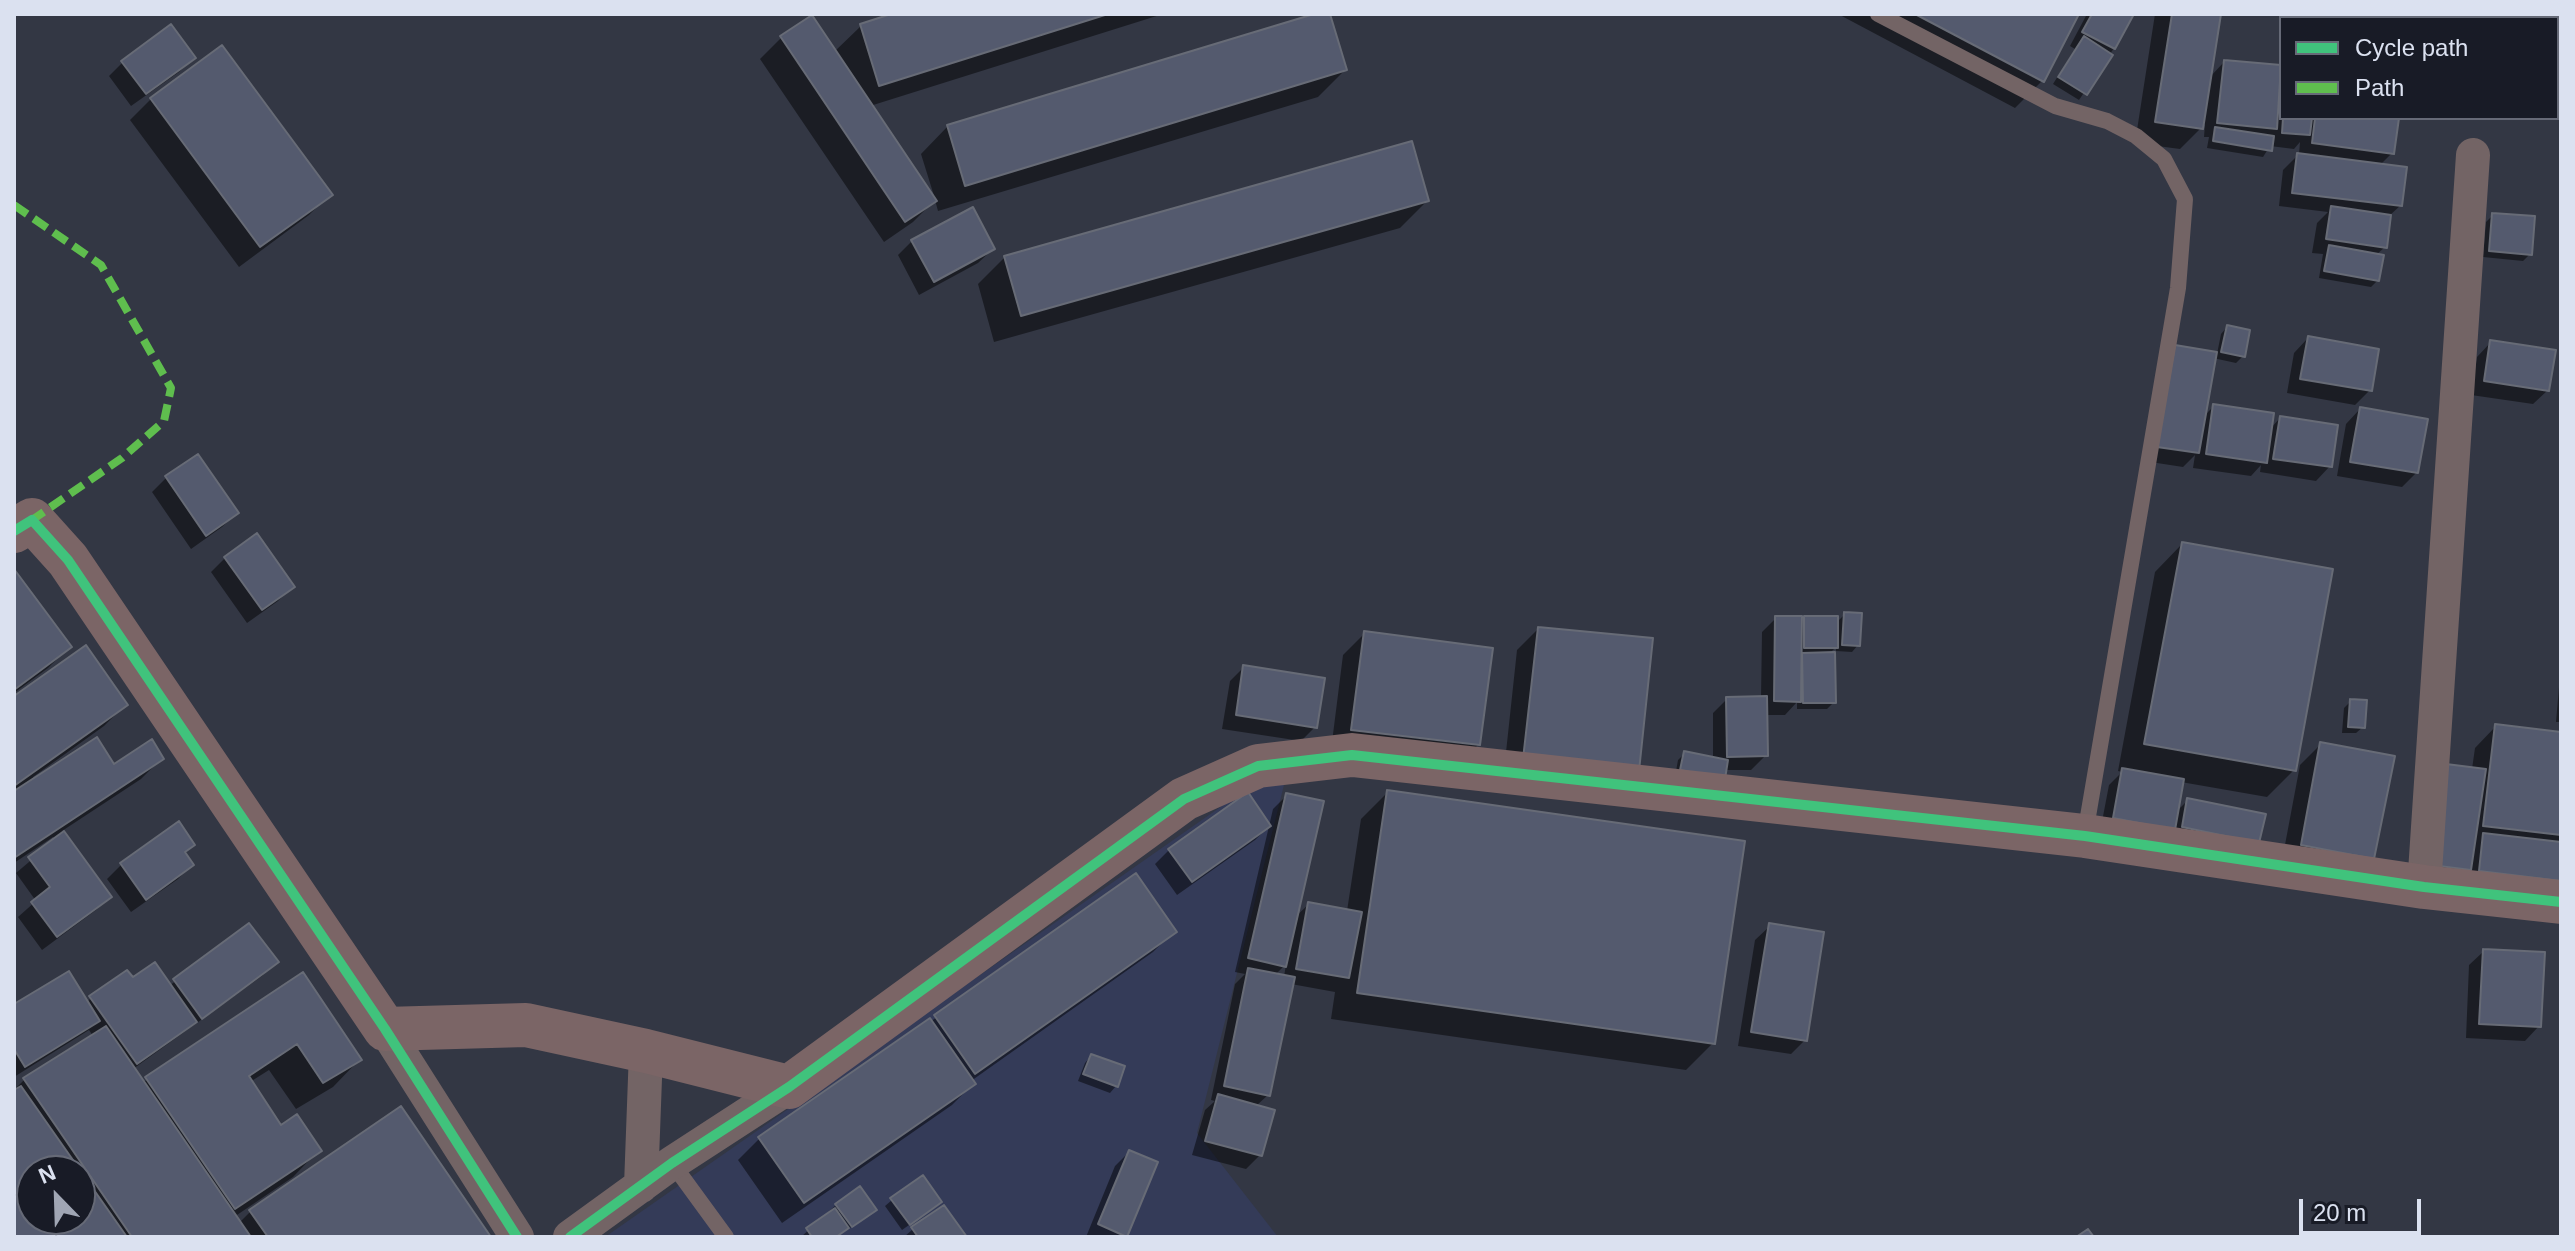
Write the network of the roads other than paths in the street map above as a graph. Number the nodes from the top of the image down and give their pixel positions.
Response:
1 (1878, 14) edge
2 (2473, 155) dead end
3 (14, 531) edge
4 (2085, 836) junction
5 (2424, 887) junction
6 (2561, 902) edge
7 (385, 1029) junction
8 (646, 1051) junction
9 (789, 1087) junction
10 (672, 1163) junction
11 (641, 1186) junction
12 (517, 1237) edge
13 (570, 1237) edge
14 (726, 1237) edge

1 - 4 lane
2 - 5 street
3 - 7 street
4 - 5 street
4 - 9 street
5 - 6 street
7 - 8 street
7 - 12 street
8 - 9 street
8 - 11 street
9 - 10 street
10 - 11 street
10 - 14 lane
11 - 13 street

